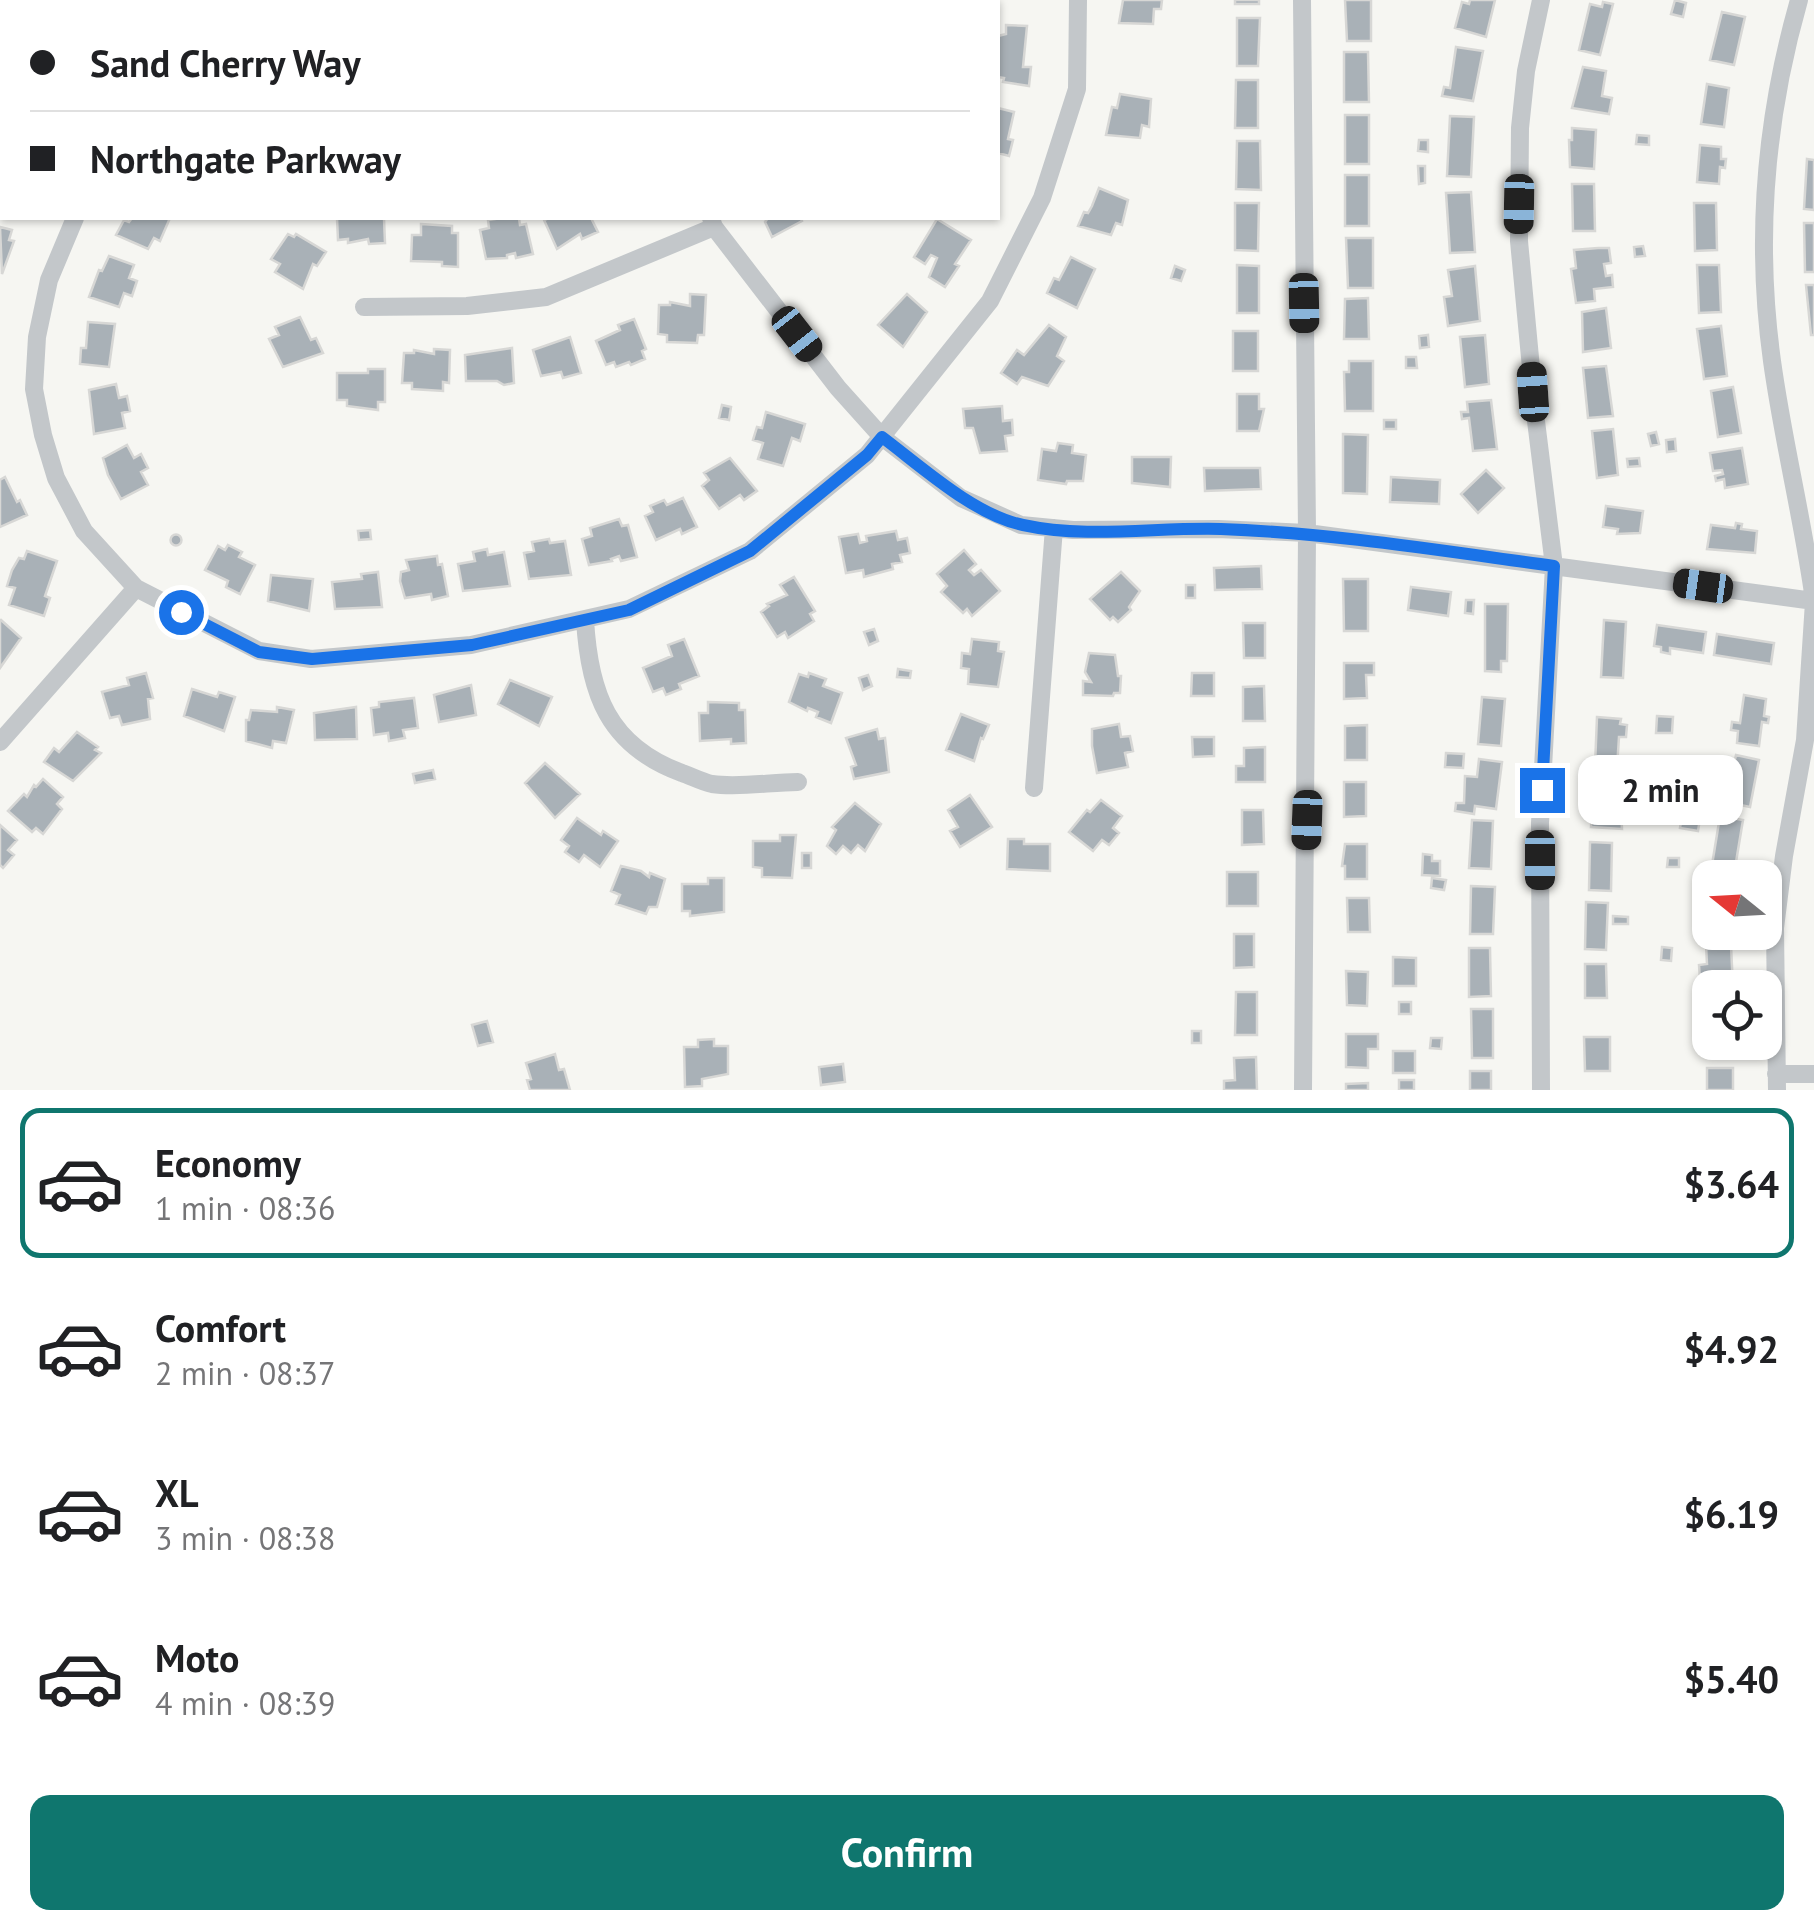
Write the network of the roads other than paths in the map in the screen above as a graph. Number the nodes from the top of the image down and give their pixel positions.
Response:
1 (1078, 0) edge
2 (1302, 0) edge
3 (1541, 0) edge
4 (1799, 0) edge
5 (73, 220) edge
6 (712, 222) edge
7 (364, 307) dead end
8 (882, 437) junction
9 (1054, 528) junction
10 (1307, 533) junction
11 (1554, 566) junction
12 (136, 588) junction
13 (1814, 601) edge
14 (585, 620) junction
15 (0, 742) edge
16 (798, 782) dead end
17 (1034, 788) dead end
18 (1814, 1074) edge
19 (1777, 1082) edge
20 (1303, 1090) edge
21 (1542, 1090) edge

1 - 8 street
2 - 10 street
3 - 11 street
4 - 13 street
5 - 12 street
6 - 7 street
6 - 8 street
8 - 9 street
8 - 14 street
9 - 10 street
9 - 17 street
10 - 11 street
10 - 20 street
11 - 13 street
11 - 21 street
12 - 14 street
12 - 15 street
13 - 19 street
14 - 16 street
18 - 19 street

